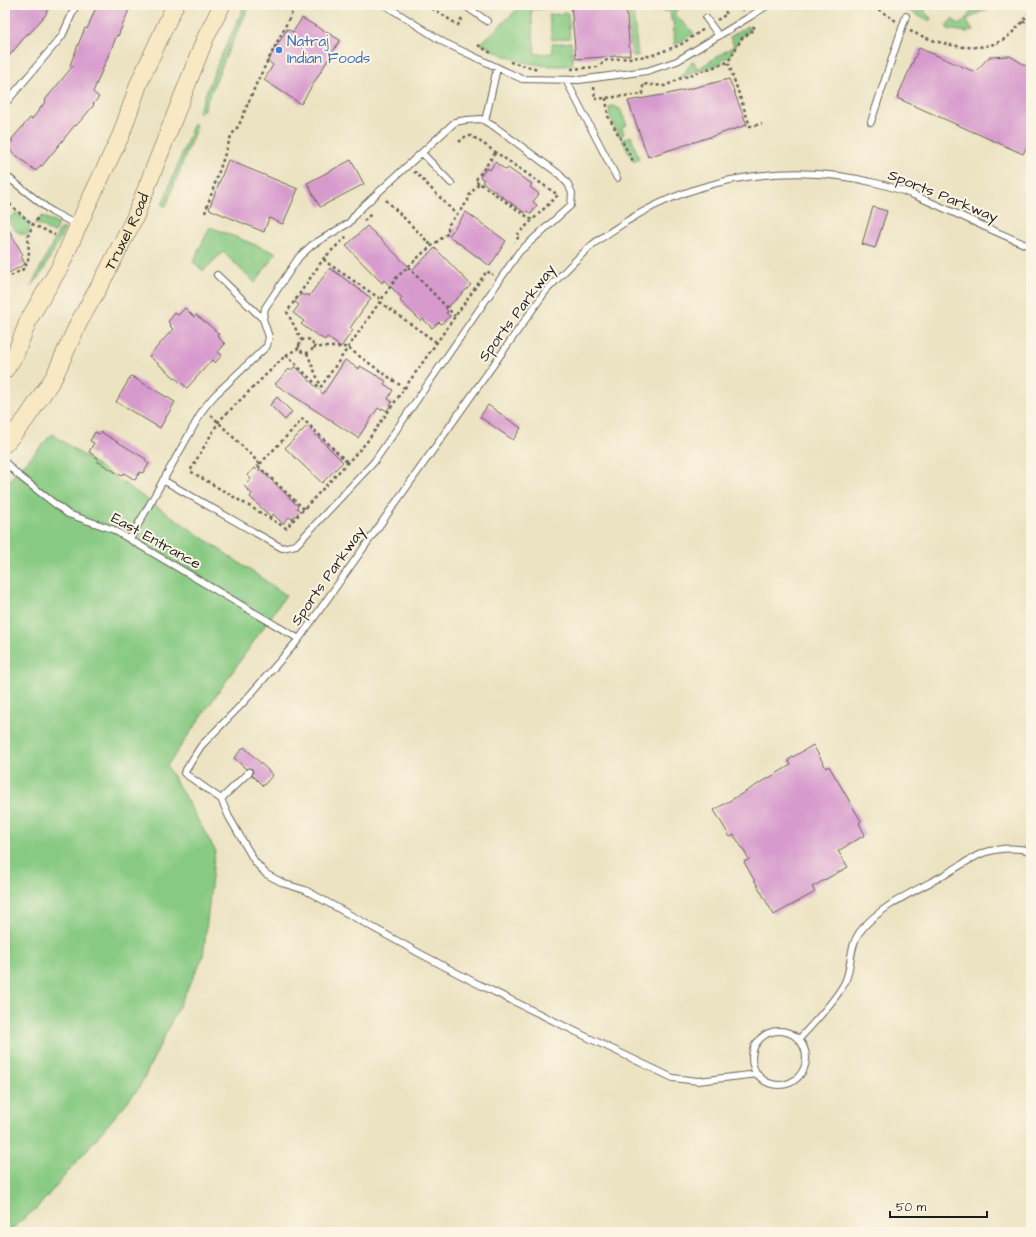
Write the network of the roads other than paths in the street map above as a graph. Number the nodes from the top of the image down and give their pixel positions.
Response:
1 (76, 5) edge
2 (175, 5) edge
3 (222, 5) edge
4 (385, 5) edge
5 (768, 5) edge
6 (466, 6) edge
7 (906, 16) dead end
8 (706, 18) dead end
9 (486, 21) dead end
10 (719, 36) junction
11 (497, 68) junction
12 (566, 80) junction
13 (5, 104) edge
14 (485, 121) junction
15 (871, 122) dead end
16 (422, 153) junction
17 (5, 175) edge
18 (617, 178) dead end
19 (451, 183) dead end
20 (78, 226) junction
21 (1031, 247) edge
22 (216, 275) dead end
23 (264, 319) junction
24 (5, 370) edge
25 (5, 444) edge
26 (5, 462) edge
27 (163, 480) junction
28 (130, 539) junction
29 (299, 639) junction
30 (248, 772) dead end
31 (221, 799) junction
32 (1031, 851) edge
33 (799, 1039) junction
34 (758, 1074) junction

1 - 13 lane
2 - 20 main road
3 - 25 main road, Truxel Road
4 - 11 lane
5 - 10 lane
6 - 9 lane
7 - 15 lane
8 - 10 lane
10 - 12 lane
11 - 12 lane
11 - 14 lane
12 - 18 lane
14 - 16 lane
14 - 27 lane
16 - 19 lane
16 - 23 lane
17 - 20 lane
20 - 24 main road
21 - 29 lane, Sports Parkway
22 - 23 lane
23 - 27 lane
26 - 28 lane, East Entrance
27 - 28 lane
28 - 29 lane, East Entrance
29 - 31 lane, Sports Parkway
30 - 31 lane
31 - 34 lane
32 - 33 lane
33 - 34 lane
33 - 34 lane

